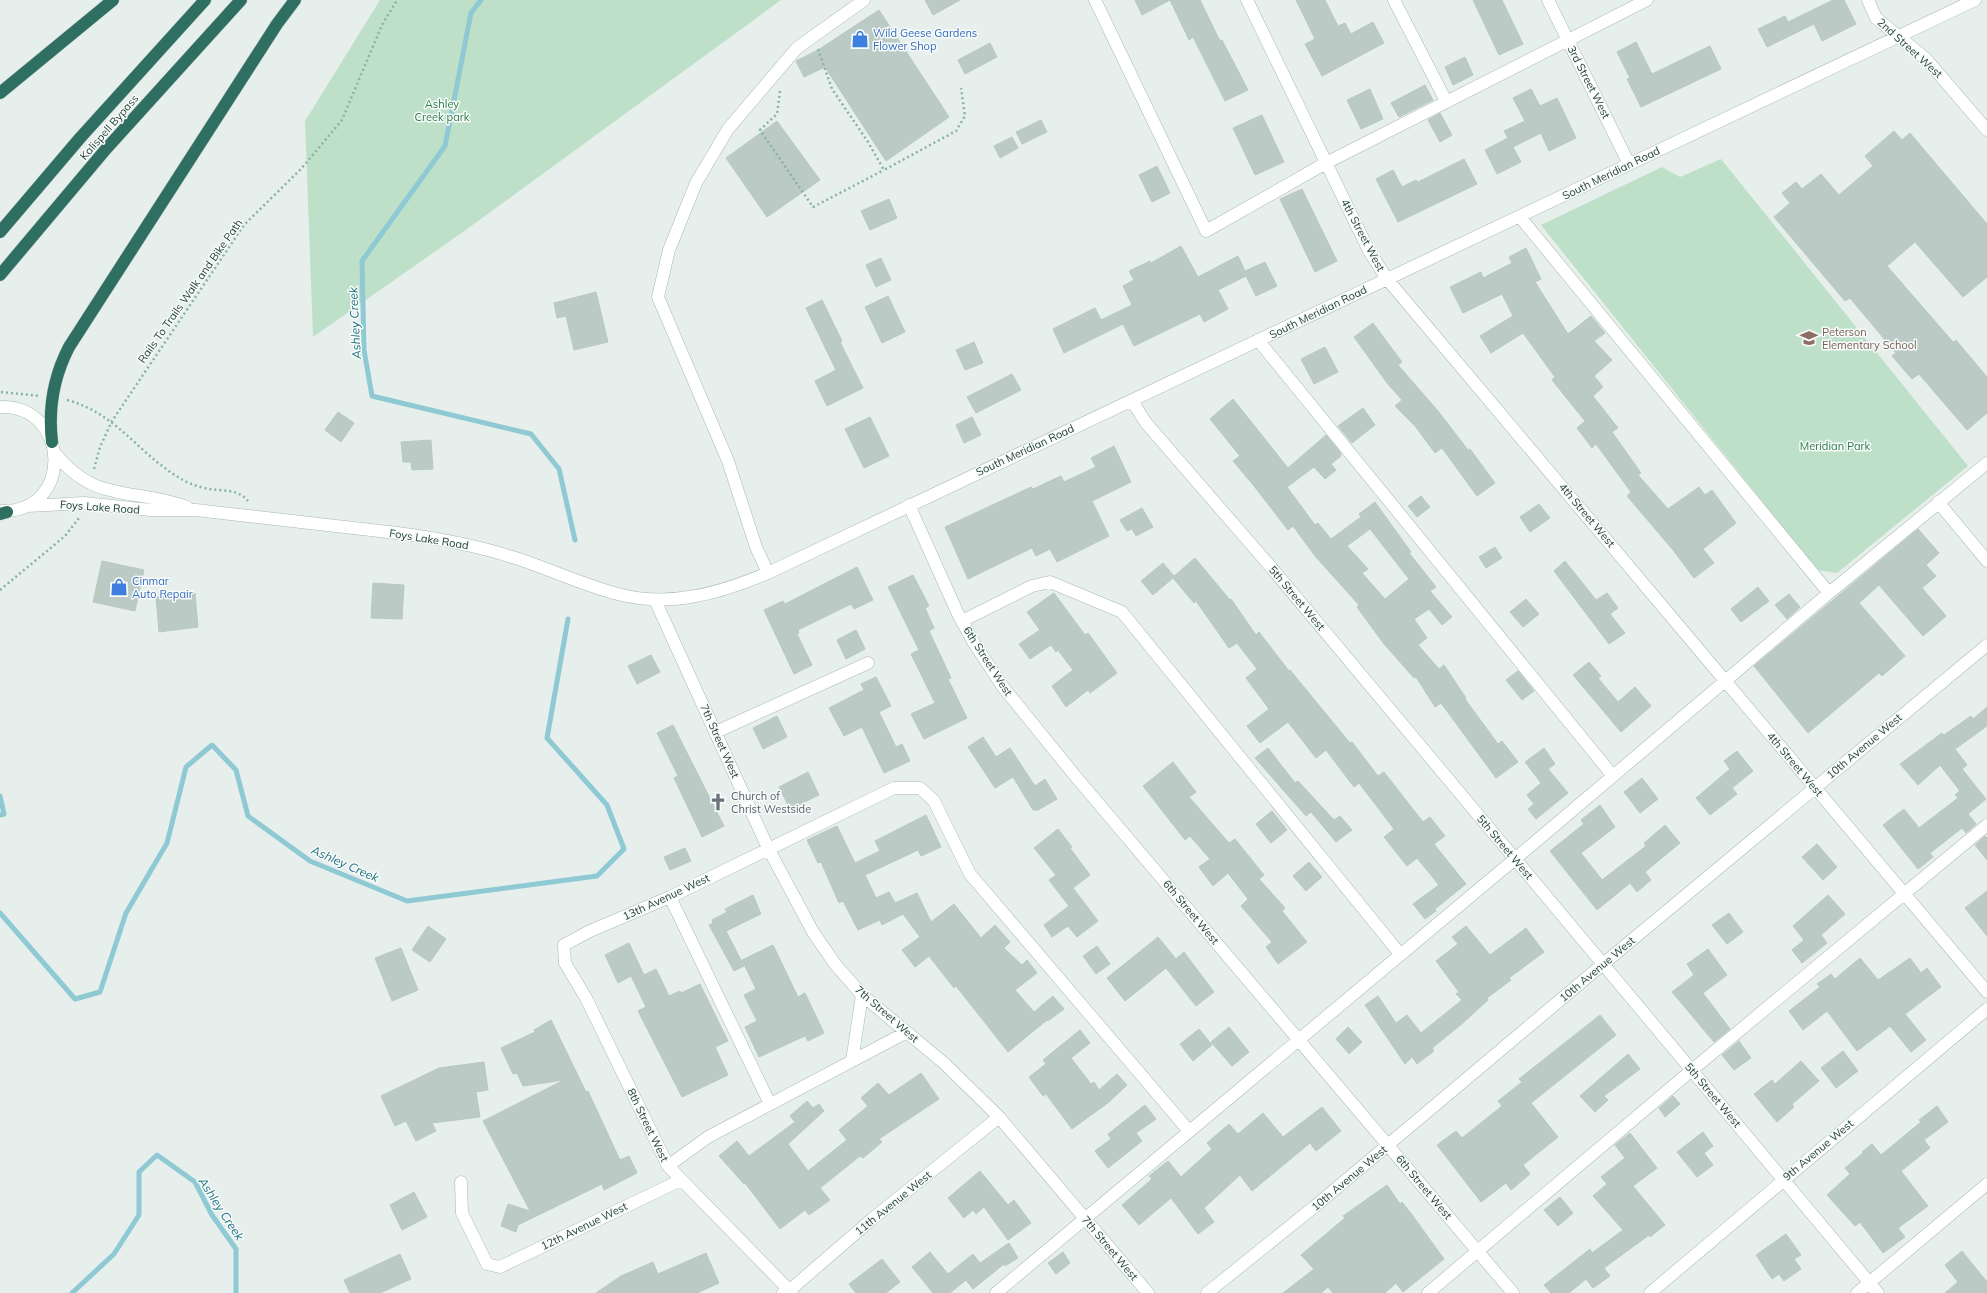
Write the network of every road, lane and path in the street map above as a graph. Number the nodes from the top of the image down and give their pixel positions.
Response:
1 (113, 0) edge
2 (205, 0) edge
3 (241, 0) edge
4 (295, 0) edge
5 (397, 0) edge
6 (864, 0) edge
7 (1094, 0) edge
8 (1247, 0) edge
9 (1394, 0) edge
10 (1548, 0) edge
11 (1647, 0) edge
12 (1868, 0) edge
13 (1975, 0) edge
14 (1898, 36) junction
15 (813, 37) junction
16 (1568, 41) junction
17 (778, 71) junction
18 (961, 88) dead end
19 (0, 94) edge
20 (1446, 101) junction
21 (1987, 130) edge
22 (1326, 163) junction
23 (1629, 164) junction
24 (884, 170) junction
25 (1520, 217) junction
26 (0, 232) edge
27 (0, 275) edge
28 (1387, 279) junction
29 (1258, 340) junction
30 (0, 392) edge
31 (51, 397) junction
32 (1132, 401) junction
33 (0, 407) edge
34 (112, 421) junction
35 (53, 447) junction
36 (1987, 463) edge
37 (90, 484) junction
38 (1938, 502) junction
39 (84, 503) junction
40 (909, 505) junction
41 (27, 506) junction
42 (196, 510) junction
43 (2, 512) edge
44 (254, 517) junction
45 (1987, 561) edge
46 (768, 573) junction
47 (0, 590) edge
48 (1829, 593) junction
49 (655, 600) junction
50 (962, 621) junction
51 (1987, 645) edge
52 (868, 663) dead end
53 (1726, 680) junction
54 (716, 732) junction
55 (1613, 776) junction
56 (1814, 788) junction
57 (1987, 825) edge
58 (768, 848) junction
59 (1515, 859) junction
60 (1904, 894) junction
61 (670, 897) junction
62 (564, 945) joint
63 (1400, 954) junction
64 (1603, 964) junction
65 (1987, 992) edge
66 (862, 995) junction
67 (1987, 1009) edge
68 (907, 1032) junction
69 (1298, 1039) junction
70 (852, 1061) junction
71 (1692, 1070) junction
72 (770, 1104) junction
73 (999, 1118) junction
74 (1189, 1131) junction
75 (1388, 1144) junction
76 (668, 1166) junction
77 (1784, 1179) junction
78 (681, 1180) junction
79 (461, 1182) dead end
80 (1987, 1184) edge
81 (1085, 1219) junction
82 (1478, 1251) junction
83 (1869, 1282) junction
84 (788, 1292) edge
85 (996, 1293) edge
86 (1148, 1293) edge
87 (1207, 1293) edge
88 (1428, 1293) edge
89 (1513, 1293) edge
90 (1650, 1293) edge
91 (1857, 1293) edge
92 (1878, 1293) edge

1 - 19 highway
2 - 26 highway, Kalispell Bypass
3 - 27 highway, Kalispell Bypass
4 - 31 highway
5 - 34 path, Rails To Trails Walk and Bike Path
6 - 15 street
7 - 22 street
8 - 22 street, 4th Street West
9 - 20 street
10 - 16 street, 3rd Street West
11 - 16 street
12 - 14 street, 2nd Street West
13 - 14 street, South Meridian Road
14 - 21 street, 2nd Street West
14 - 23 street, South Meridian Road
15 - 17 street
15 - 24 path
16 - 20 street
16 - 23 street, 3rd Street West
17 - 24 path
17 - 46 street
18 - 24 path
20 - 22 street
22 - 28 street, 4th Street West
23 - 25 street, South Meridian Road
25 - 28 street, South Meridian Road
25 - 48 street
28 - 29 street, South Meridian Road
28 - 53 street, 4th Street West
29 - 32 street, South Meridian Road
29 - 55 street
30 - 31 path
31 - 34 path
31 - 35 highway
32 - 40 street, South Meridian Road
32 - 59 street, 5th Street West
33 - 35 street, Foys Lake Road
34 - 37 path, Rails To Trails Walk and Bike Path
34 - 44 path
35 - 37 street, Foys Lake Road
35 - 41 street, Foys Lake Road
36 - 38 street
37 - 42 street, Foys Lake Road
38 - 45 street
38 - 48 street
39 - 41 street, Foys Lake Road
39 - 42 street, Foys Lake Road
39 - 47 path
40 - 46 street, South Meridian Road
40 - 50 street, 6th Street West
41 - 43 street, Foys Lake Road
42 - 44 street, Foys Lake Road
44 - 49 street, Foys Lake Road
46 - 49 street, South Meridian Road
48 - 53 street
49 - 54 street, 7th Street West
50 - 63 street
50 - 69 street, 6th Street West
51 - 56 street, 10th Avenue West
52 - 54 street
53 - 55 street
53 - 56 street, 4th Street West
54 - 58 street, 7th Street West
55 - 59 street
56 - 60 street, 4th Street West
56 - 64 street, 10th Avenue West
57 - 60 street
58 - 61 street, 13th Avenue West
58 - 66 street, 7th Street West
58 - 74 street, 13th Avenue West
59 - 63 street
59 - 64 street, 5th Street West
60 - 65 street, 4th Street West
60 - 71 street
61 - 62 street, 13th Avenue West
61 - 72 street
62 - 76 street, 8th Street West
63 - 69 street
64 - 71 street, 5th Street West
64 - 75 street, 10th Avenue West
66 - 68 street, 7th Street West
66 - 70 street
67 - 77 street, 9th Avenue West
68 - 70 street
68 - 73 street, 7th Street West
69 - 74 street
69 - 75 street, 6th Street West
70 - 72 street
71 - 77 street, 5th Street West
71 - 82 street
72 - 76 street
73 - 81 street, 7th Street West
73 - 84 street, 11th Avenue West
74 - 81 street
75 - 82 street, 6th Street West
75 - 87 street, 10th Avenue West
76 - 78 street, 8th Street West
77 - 83 street, 5th Street West
77 - 90 street, 9th Avenue West
78 - 79 street, 12th Avenue West
78 - 84 street, 8th Street West
80 - 83 street
81 - 85 street
81 - 86 street, 7th Street West
82 - 88 street
82 - 89 street, 6th Street West
83 - 91 street
83 - 92 street, 5th Street West

